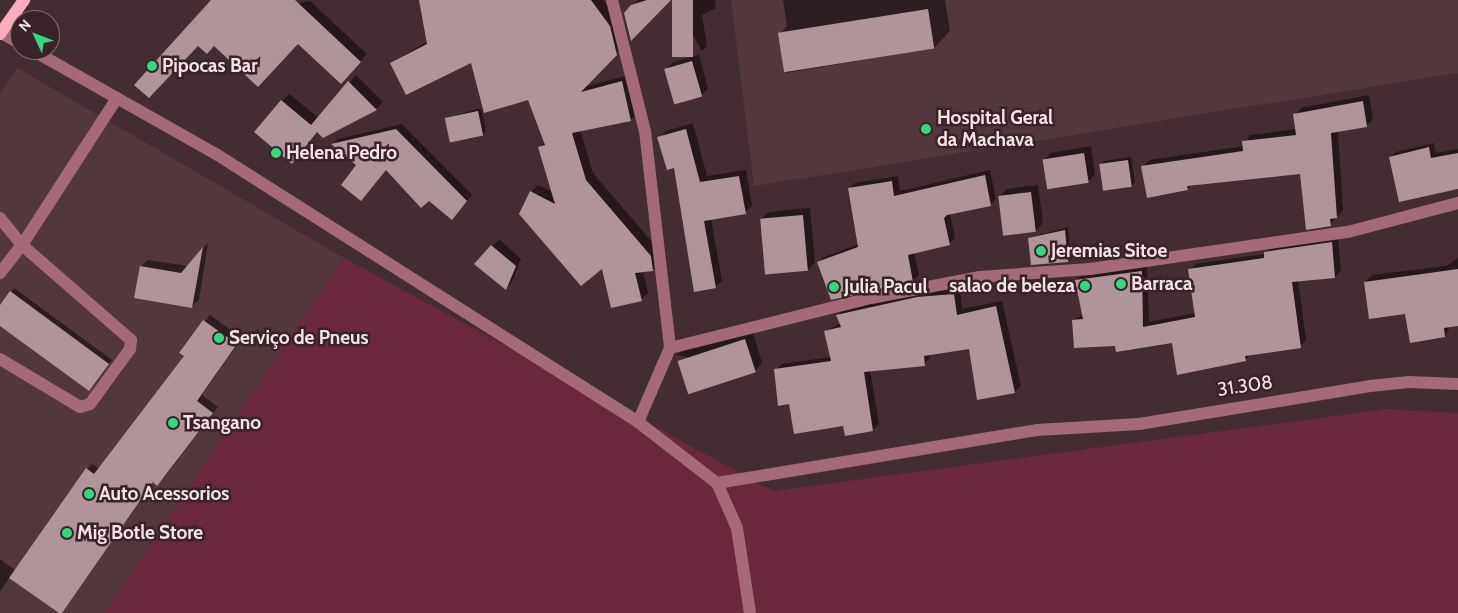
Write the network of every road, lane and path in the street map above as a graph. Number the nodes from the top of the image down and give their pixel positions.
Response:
1 (24, 0) edge
2 (612, 0) edge
3 (1, 33) edge
4 (50, 60) edge
5 (117, 98) junction
6 (1458, 203) edge
7 (0, 218) edge
8 (22, 244) junction
9 (0, 273) edge
10 (670, 348) junction
11 (0, 358) edge
12 (1458, 384) edge
13 (638, 422) junction
14 (716, 483) junction
15 (750, 613) edge

1 - 3 main road
2 - 10 street
4 - 5 street
5 - 8 street
5 - 13 street
6 - 10 street
7 - 8 street
8 - 9 street
8 - 11 street
10 - 13 street
12 - 14 street, 31.308
13 - 14 street
14 - 15 street

